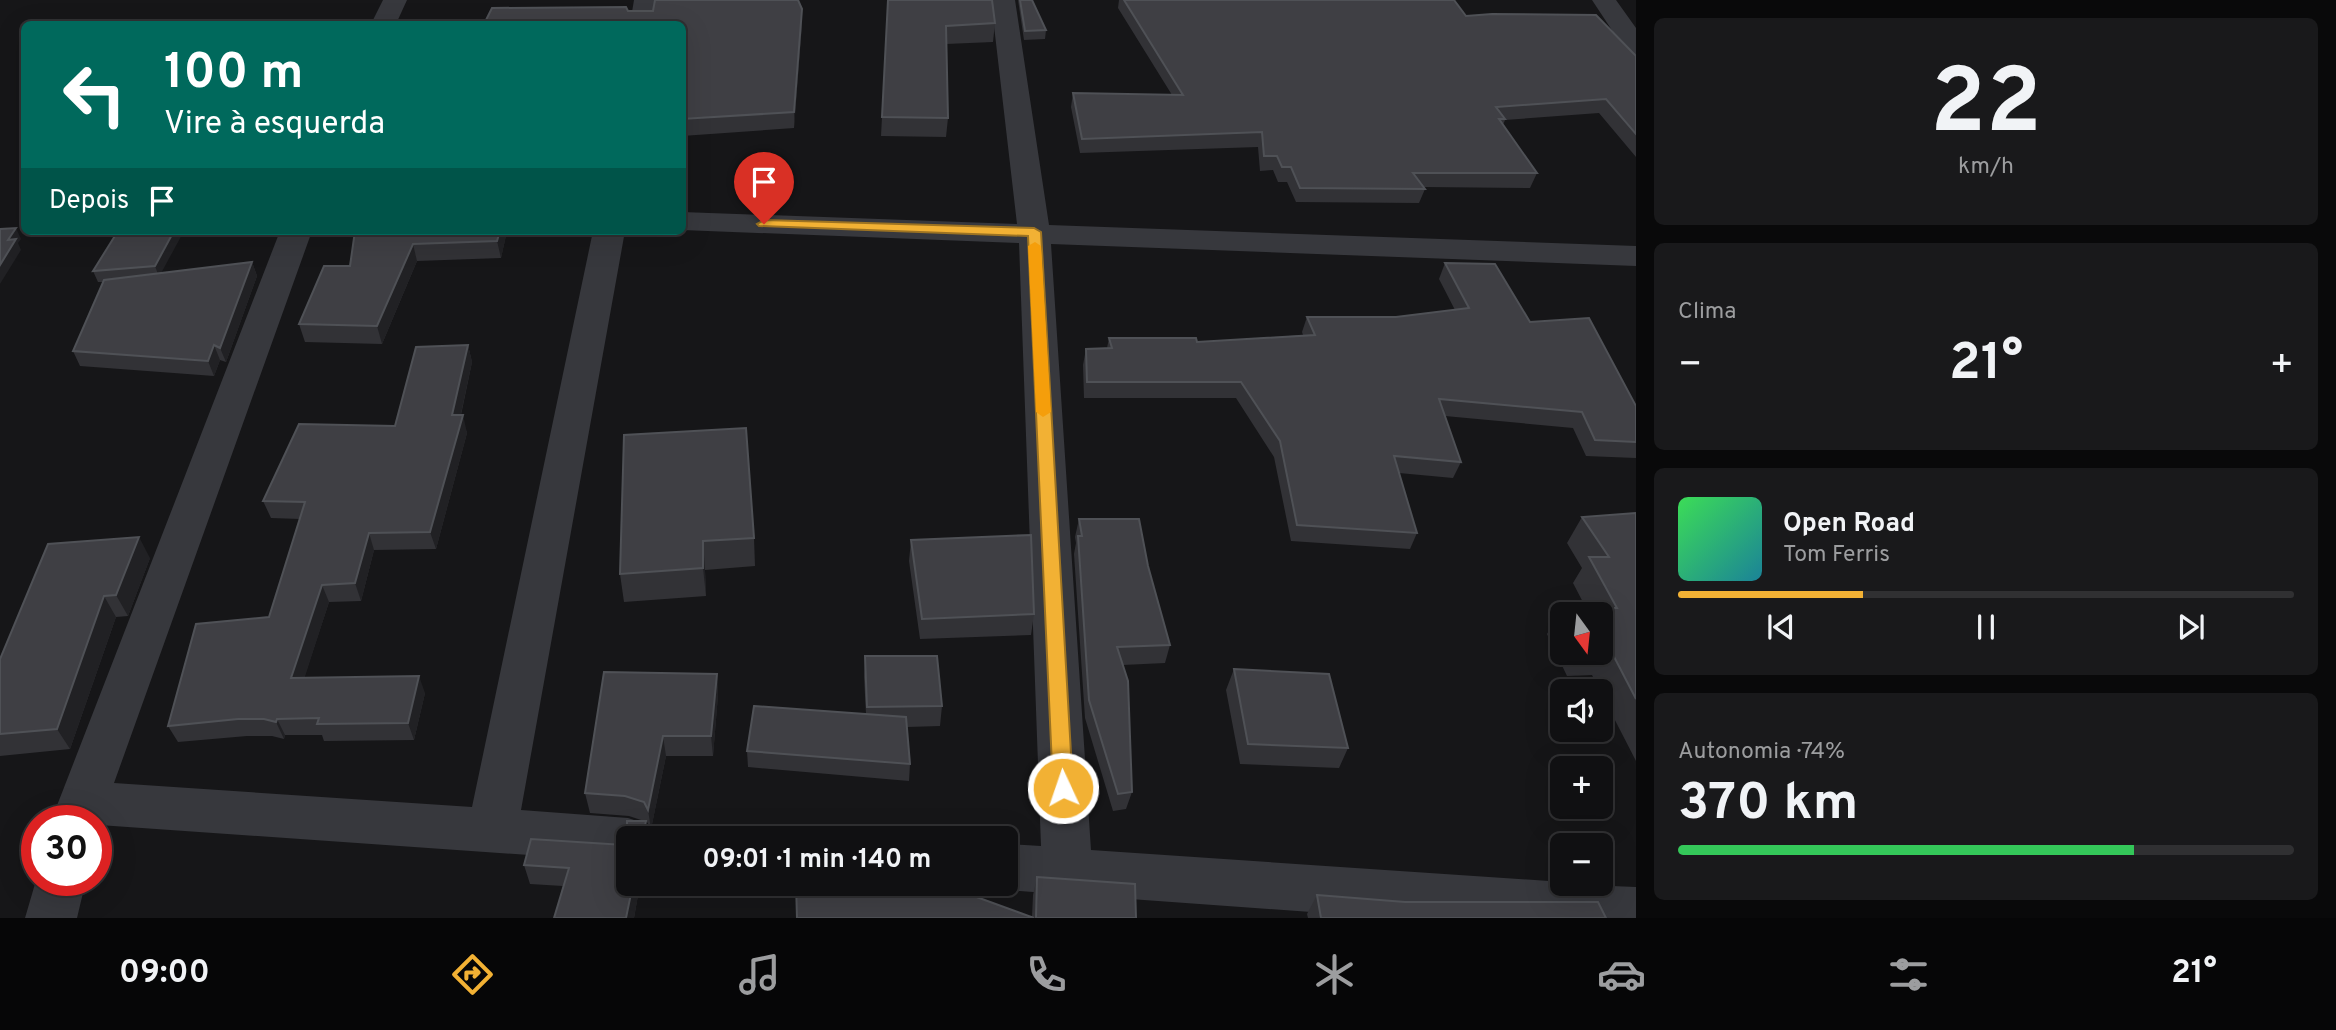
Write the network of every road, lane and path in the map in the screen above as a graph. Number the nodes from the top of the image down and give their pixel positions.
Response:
1 (395, 0) edge
2 (646, 0) edge
3 (1003, 0) edge
4 (1603, 0) edge
5 (1636, 14) edge
6 (385, 21) edge
7 (642, 21) edge
8 (1636, 47) edge
9 (686, 221) edge
10 (1034, 232) junction
11 (295, 235) edge
12 (608, 235) edge
13 (1636, 256) edge
14 (81, 805) edge
15 (112, 813) edge
16 (492, 831) junction
17 (616, 840) edge
18 (1018, 868) edge
19 (1067, 872) junction
20 (57, 896) edge
21 (1636, 911) edge
22 (51, 918) edge

1 - 6 street
2 - 7 street
3 - 10 street
4 - 5 street
4 - 8 street
9 - 10 street
10 - 13 street
10 - 19 street
11 - 14 street
12 - 16 street
15 - 16 street
16 - 17 street
18 - 19 street
19 - 21 street
20 - 22 street

